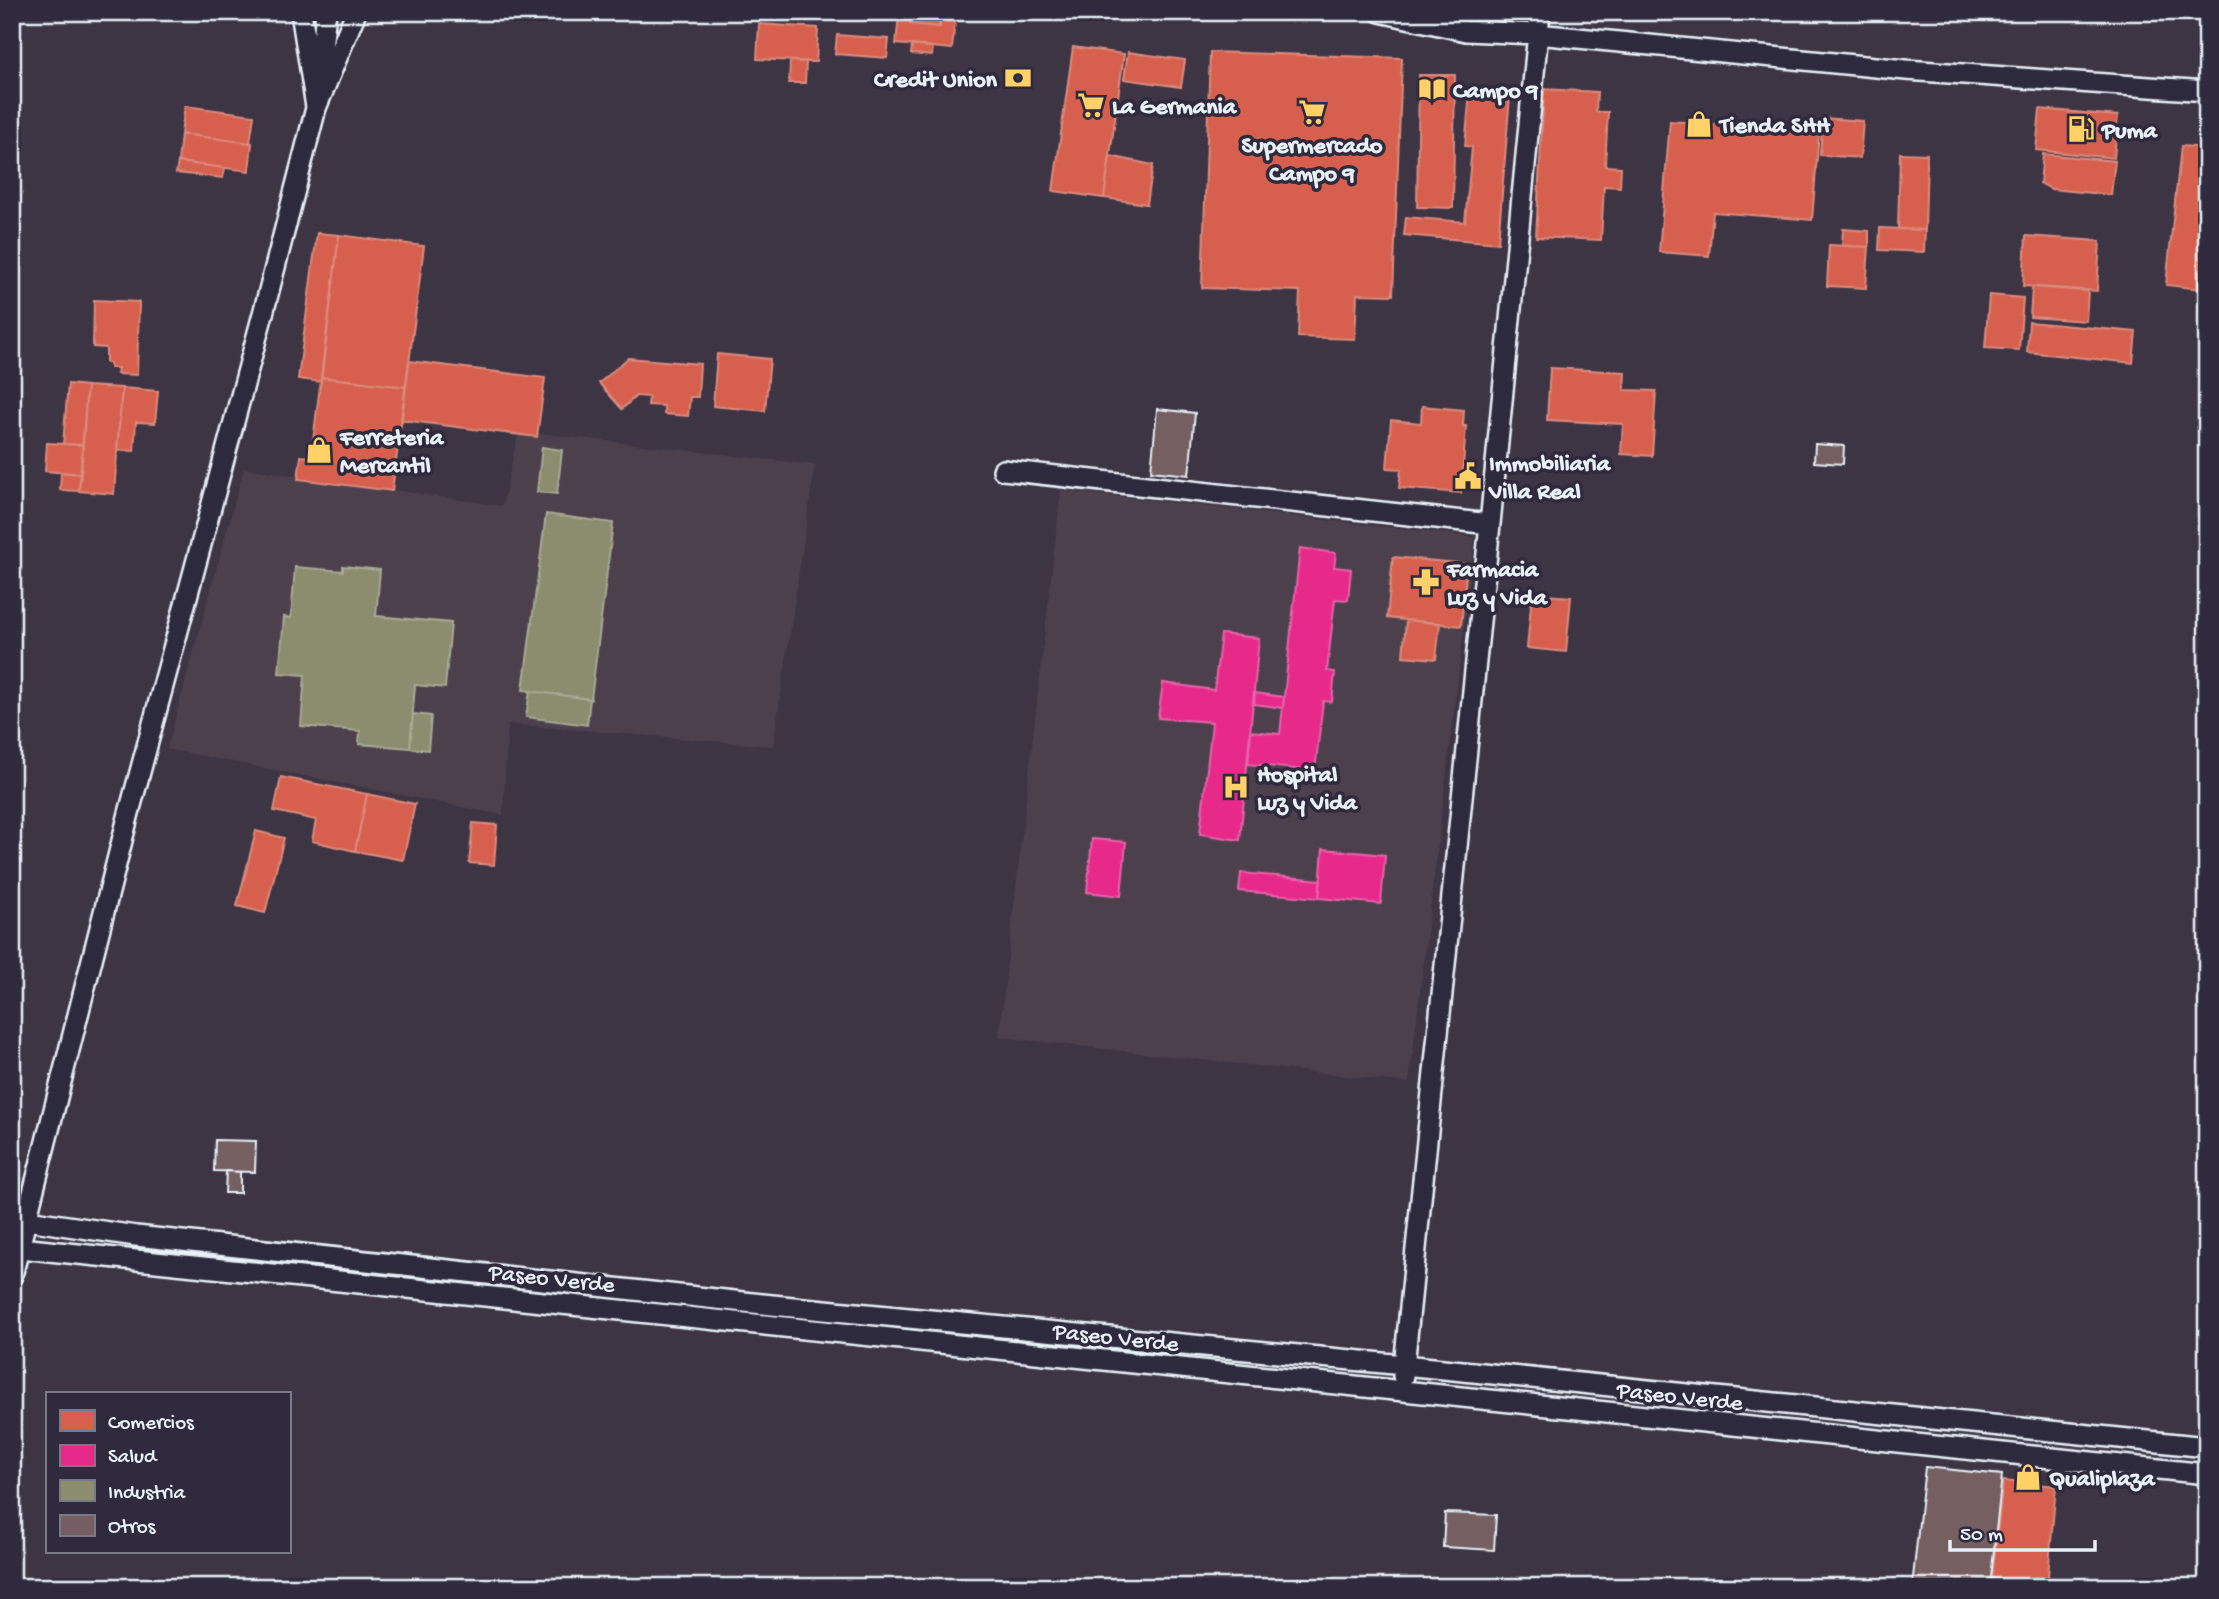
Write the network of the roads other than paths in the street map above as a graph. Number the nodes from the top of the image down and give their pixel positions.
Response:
1 (301, 12) edge
2 (326, 12) edge
3 (356, 12) edge
4 (1380, 12) edge
5 (1540, 12) edge
6 (1537, 34) junction
7 (2207, 91) edge
8 (316, 108) junction
9 (1003, 470) dead end
10 (1490, 524) junction
11 (27, 1220) junction
12 (20, 1248) junction
13 (12, 1276) edge
14 (770, 1315) junction
15 (1404, 1365) junction
16 (1402, 1391) junction
17 (1890, 1415) junction
18 (1887, 1441) junction
19 (2207, 1447) edge
20 (2207, 1474) edge

1 - 8 street
2 - 8 street
3 - 8 street
4 - 6 street
5 - 6 street
6 - 7 street
6 - 10 street
8 - 11 street
9 - 10 street
10 - 15 street
11 - 12 street
11 - 14 street, Paseo Verde
12 - 13 street
12 - 14 street, Paseo Verde
14 - 15 street, Paseo Verde
14 - 16 street, Paseo Verde
15 - 16 street
15 - 17 street, Paseo Verde
16 - 18 street, Paseo Verde
17 - 18 street
17 - 19 street, Paseo Verde
18 - 20 street, Paseo Verde

